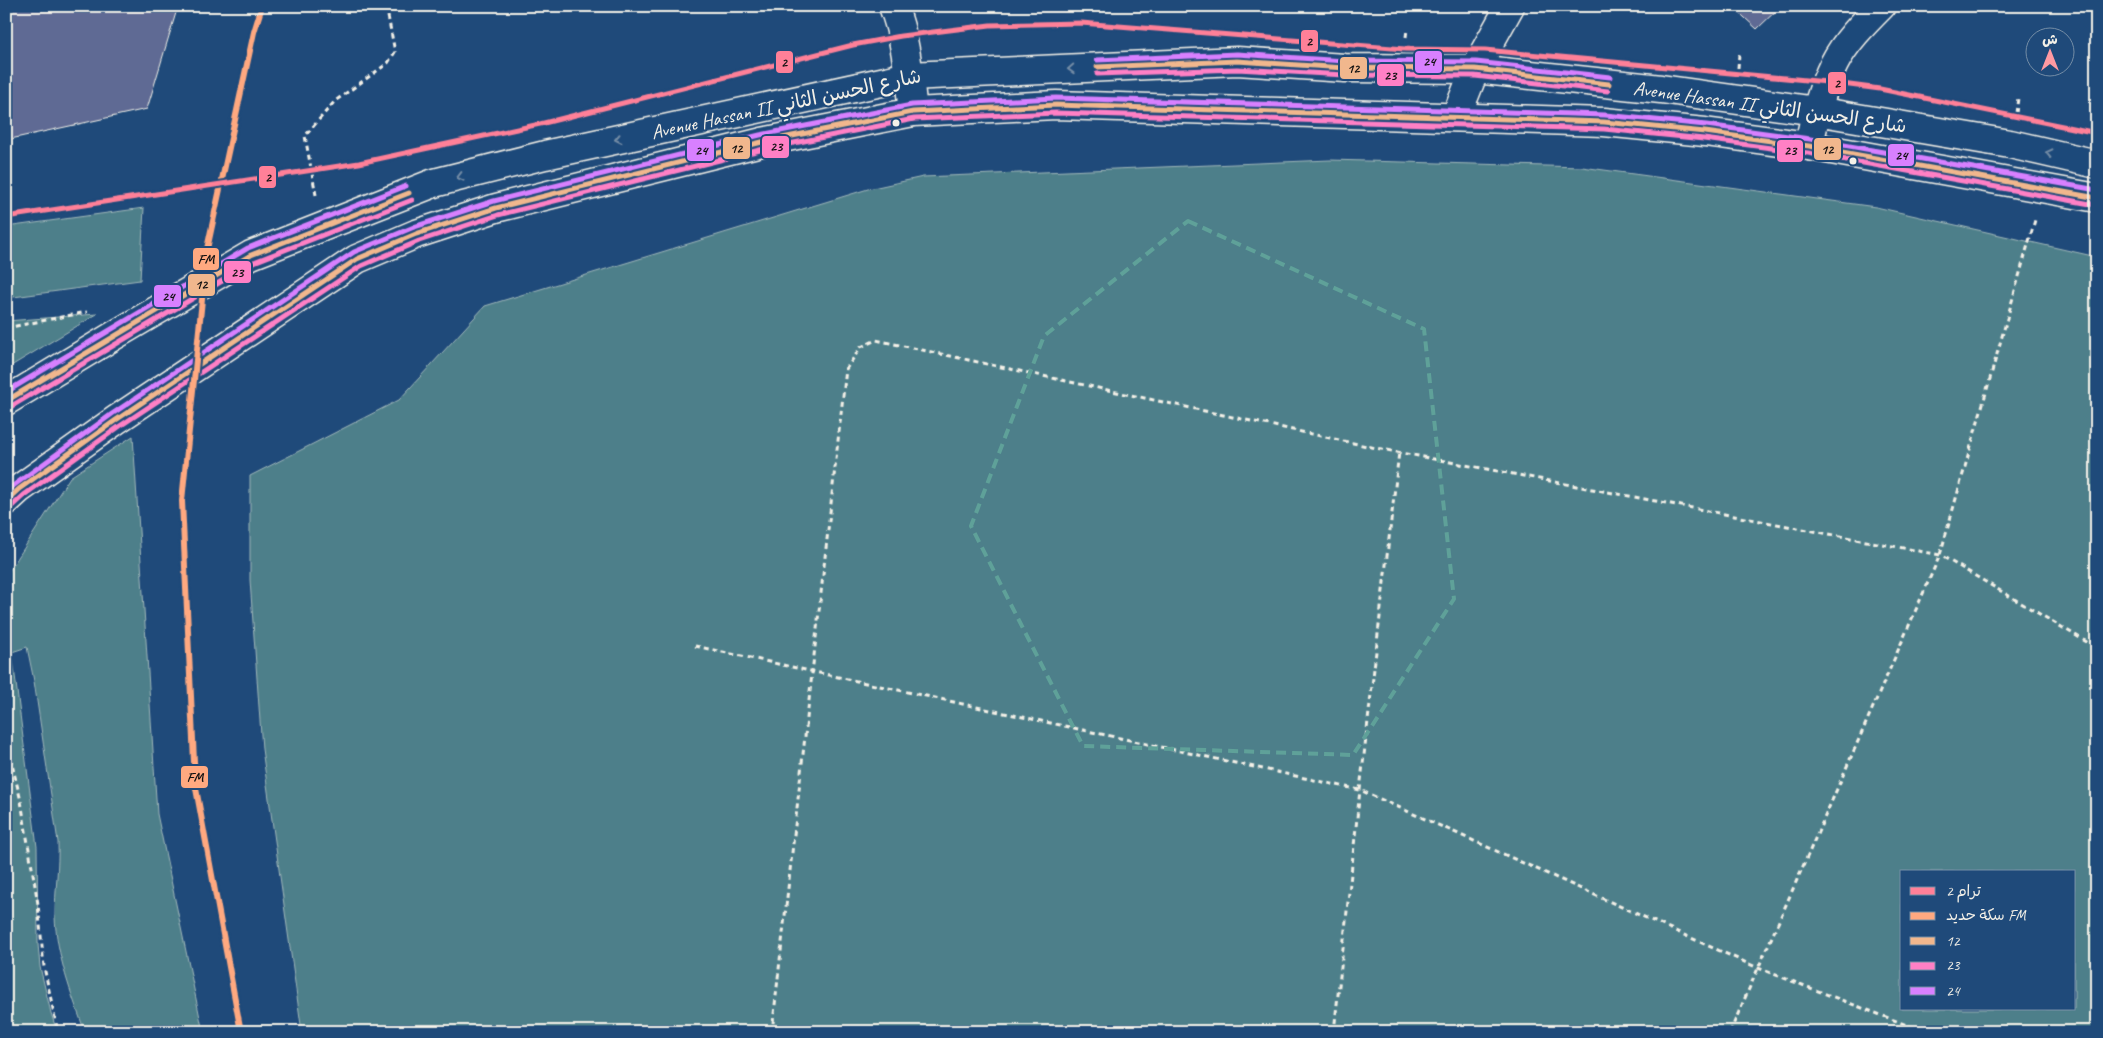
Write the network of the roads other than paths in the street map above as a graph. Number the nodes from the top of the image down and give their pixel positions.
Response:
1 (893, 6) edge
2 (1510, 6) edge
3 (1881, 6) edge
4 (1475, 69) junction
5 (909, 76) junction
6 (1816, 111) junction
7 (913, 112) junction
8 (1456, 117) junction
9 (1808, 146) junction
10 (2097, 164) edge
11 (2097, 198) edge
12 (6, 401) edge
13 (6, 501) edge

1 - 5 main road
2 - 4 main road
3 - 6 main road
4 -> 5 main road, Avenue Hassan II شارع الحسن الثاني
4 - 6 main road, Avenue Hassan II شارع الحسن الثاني
4 - 8 main road
5 - 7 main road
5 -> 12 main road, Avenue Hassan II شارع الحسن الثاني
6 - 9 main road
10 -> 6 main road, Avenue Hassan II شارع الحسن الثاني
7 - 8 main road, Avenue Hassan II شارع الحسن الثاني
7 - 13 main road, Avenue Hassan II شارع الحسن الثاني
8 - 9 main road, Avenue Hassan II شارع الحسن الثاني
9 - 11 main road, Avenue Hassan II شارع الحسن الثاني

